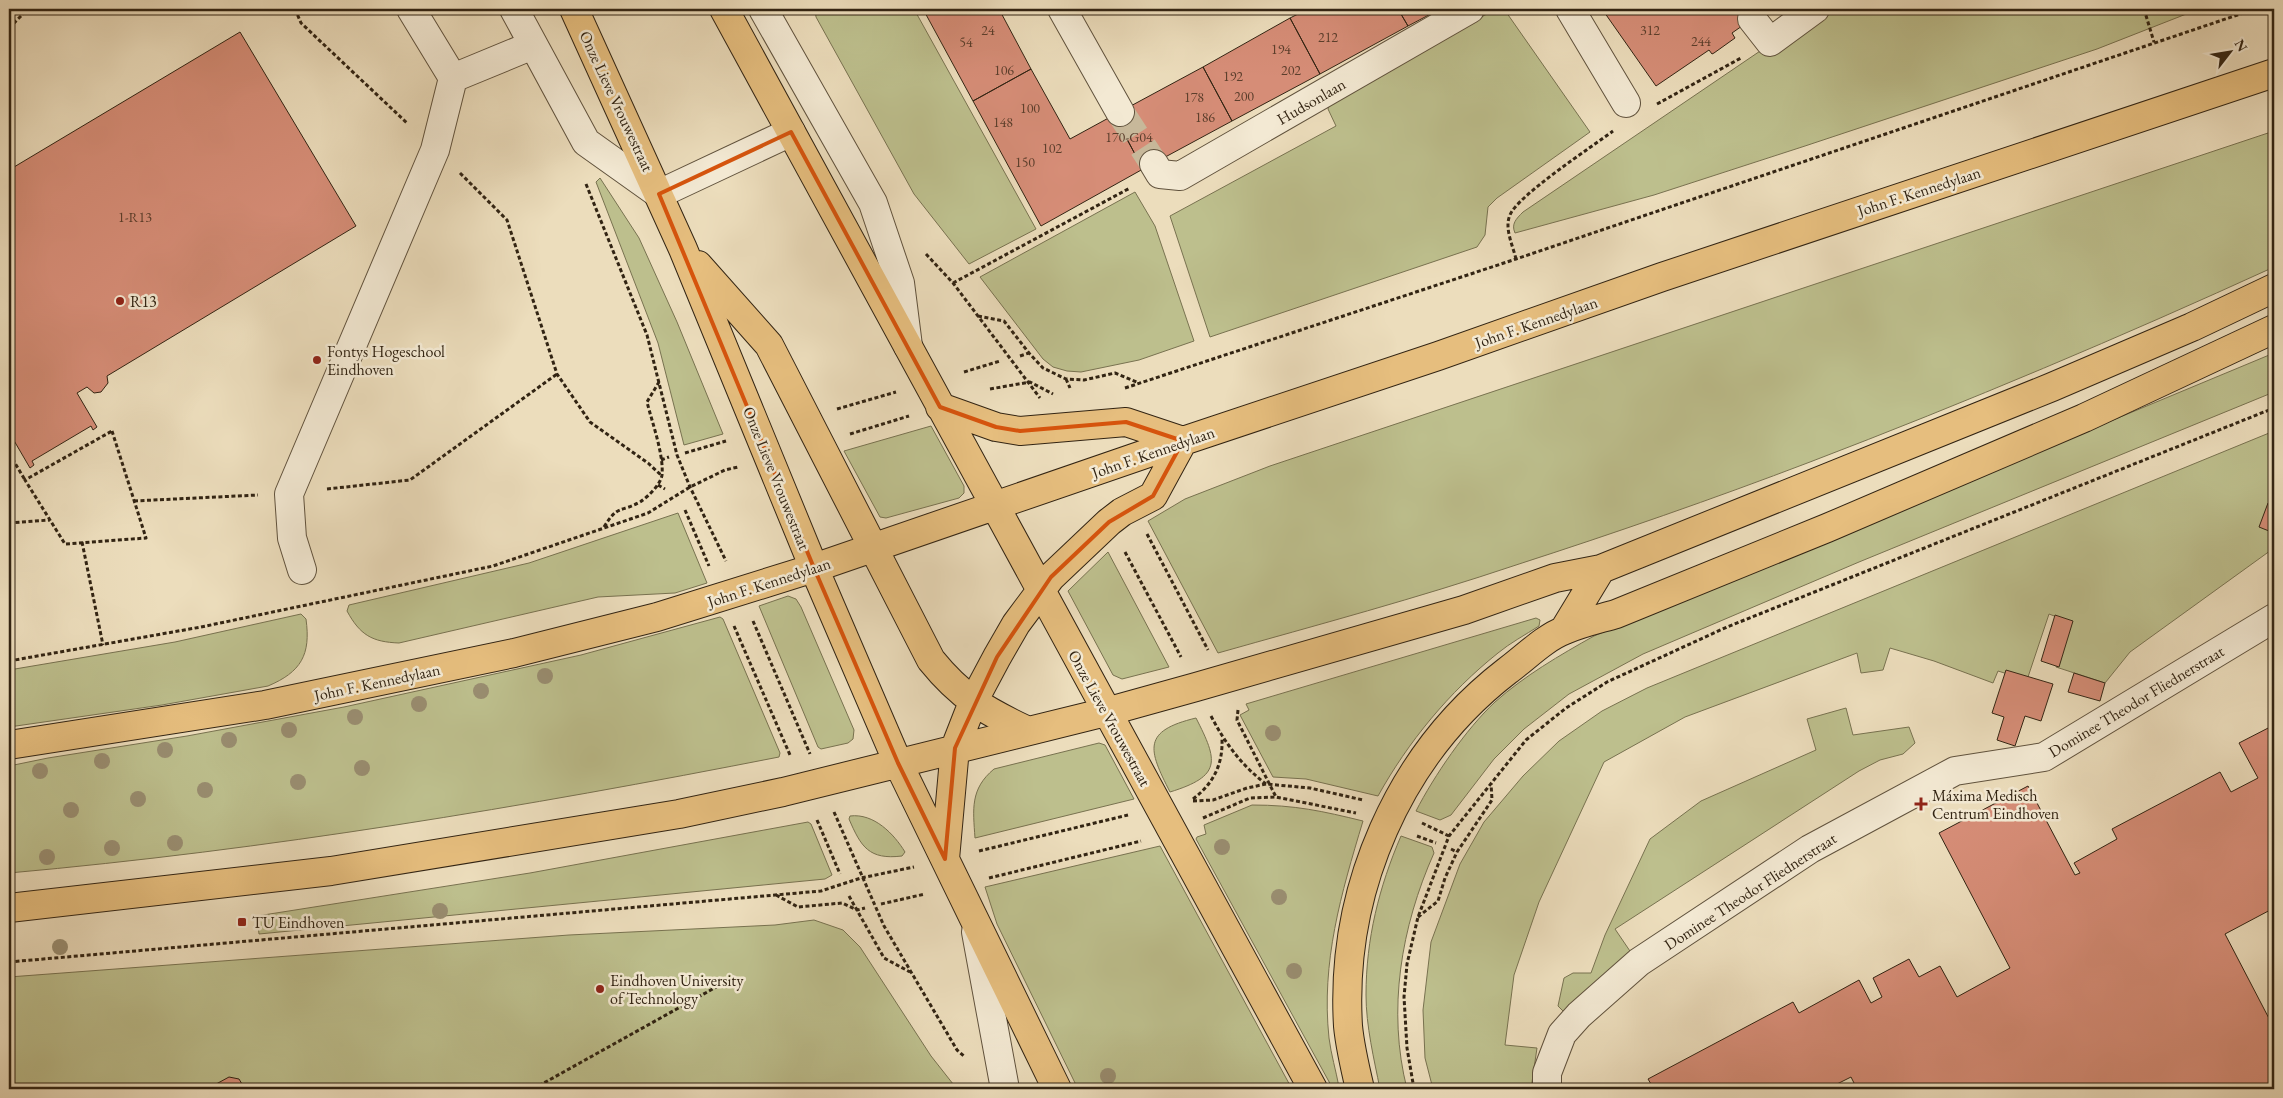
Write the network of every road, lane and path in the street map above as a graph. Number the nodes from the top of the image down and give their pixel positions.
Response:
1 (28, 9) edge
2 (295, 9) edge
3 (411, 9) edge
4 (514, 9) edge
5 (574, 9) edge
6 (724, 9) edge
7 (763, 9) edge
8 (1062, 9) edge
9 (1470, 9) edge
10 (1570, 9) edge
11 (1815, 9) edge
12 (2144, 9) edge
13 (2255, 9) edge
14 (1752, 19) dead end
15 (9, 28) edge
16 (2154, 42) junction
17 (533, 44) junction
18 (2274, 73) edge
19 (453, 78) junction
20 (1626, 102) dead end
21 (1120, 112) tunnel mouth
22 (791, 132) junction
23 (586, 142) junction
24 (436, 150) junction
25 (1154, 164) tunnel mouth
26 (1180, 176) junction
27 (659, 194) junction
28 (683, 249) junction
29 (953, 283) dead end
30 (2274, 288) edge
31 (2274, 329) edge
32 (908, 346) junction
33 (1029, 354) junction
34 (1020, 356) dead end
35 (1000, 361) dead end
36 (964, 372) dead end
37 (557, 374) junction
38 (1066, 379) junction
39 (659, 382) junction
40 (1030, 382) junction
41 (1140, 383) junction
42 (1070, 388) dead end
43 (1121, 389) dead end
44 (901, 390) dead end
45 (983, 392) dead end
46 (1057, 395) dead end
47 (1045, 405) dead end
48 (940, 407) junction
49 (2274, 408) edge
50 (834, 410) dead end
51 (914, 415) dead end
52 (847, 435) dead end
53 (726, 441) dead end
54 (1182, 441) junction
55 (9, 453) edge
56 (685, 453) dead end
57 (669, 457) dead end
58 (661, 460) junction
59 (736, 467) dead end
60 (662, 476) junction
61 (25, 480) junction
62 (658, 485) junction
63 (690, 487) junction
64 (664, 489) dead end
65 (289, 494) junction
66 (134, 501) junction
67 (994, 506) junction
68 (685, 510) dead end
69 (50, 520) junction
70 (9, 524) edge
71 (1142, 526) dead end
72 (82, 542) junction
73 (873, 548) junction
74 (1123, 548) dead end
75 (728, 565) dead end
76 (814, 568) junction
77 (1601, 568) junction
78 (302, 570) dead end
79 (712, 572) dead end
80 (1040, 590) junction
81 (751, 617) dead end
82 (2274, 618) edge
83 (733, 623) dead end
84 (1564, 630) junction
85 (103, 644) dead end
86 (1211, 655) dead end
87 (1184, 663) dead end
88 (973, 702) junction
89 (1238, 706) dead end
90 (1106, 712) junction
91 (1209, 714) dead end
92 (1026, 730) junction
93 (1222, 738) junction
94 (9, 745) edge
95 (955, 748) junction
96 (809, 751) dead end
97 (790, 755) dead end
98 (898, 763) junction
99 (1491, 783) junction
100 (1268, 785) junction
101 (1276, 797) junction
102 (1369, 802) dead end
103 (1134, 814) dead end
104 (1361, 814) dead end
105 (836, 816) dead end
106 (817, 820) dead end
107 (1415, 820) dead end
108 (1200, 823) dead end
109 (1412, 834) dead end
110 (1449, 836) junction
111 (1146, 840) dead end
112 (1436, 843) dead end
113 (1451, 849) dead end
114 (978, 851) dead end
115 (1457, 852) junction
116 (945, 859) junction
117 (912, 867) dead end
118 (840, 874) dead end
119 (861, 878) junction
120 (983, 879) dead end
121 (925, 894) dead end
122 (775, 895) junction
123 (849, 896) dead end
124 (881, 904) dead end
125 (9, 908) edge
126 (865, 908) dead end
127 (857, 910) junction
128 (1418, 918) junction
129 (975, 923) junction
130 (9, 962) edge
131 (911, 972) junction
132 (736, 976) dead end
133 (971, 1063) dead end
134 (533, 1089) edge
135 (1005, 1089) edge
136 (1057, 1089) edge
137 (1313, 1089) edge
138 (1360, 1089) edge
139 (1414, 1089) edge
140 (1547, 1089) edge

1 - 15 path
2 - 24 path
3 - 19 street
4 - 17 street, Onze Lieve Vrouwestraat
5 - 27 main road, Onze Lieve Vrouwestraat
6 - 22 main road, Onze Lieve Vrouwestraat
7 - 32 street, Onze Lieve Vrouwestraat
8 - 21 street
9 - 26 street, Hudsonlaan
10 - 20 street
11 - 14 street
12 - 16 path
13 - 16 path
16 - 41 path
17 - 19 street
17 - 23 street, Onze Lieve Vrouwestraat
18 - 54 main road, John F. Kennedylaan
19 - 24 street
22 - 27 street
22 - 32 main road, Onze Lieve Vrouwestraat
23 - 27 street, Onze Lieve Vrouwestraat
23 - 39 path
24 - 37 path
24 - 65 street
25 - 26 street
26 - 29 path
27 - 28 main road, Onze Lieve Vrouwestraat
28 - 73 main road
28 - 76 main road, Onze Lieve Vrouwestraat
30 - 77 main road
31 - 84 main road
32 - 48 main road, Onze Lieve Vrouwestraat
33 - 34 path
33 - 38 path
33 - 40 path
35 - 36 path
37 - 60 path
37 - 65 path
38 - 41 path
38 - 42 path
39 - 58 path
39 - 63 path
40 - 45 path
40 - 46 path
40 - 47 path
41 - 43 path
44 - 50 path
48 - 54 main road
48 - 67 main road, Onze Lieve Vrouwestraat
49 - 99 path
51 - 52 path
53 - 56 path
54 - 67 main road, John F. Kennedylaan
54 - 80 main road
55 - 61 path
57 - 58 path
58 - 60 path
59 - 63 path
60 - 62 path
61 - 66 path
61 - 69 path
62 - 63 path
62 - 64 path
63 - 75 path
65 - 66 path
65 - 78 street
66 - 72 path
67 - 73 main road, John F. Kennedylaan
67 - 80 main road, Onze Lieve Vrouwestraat
68 - 79 path
69 - 70 path
69 - 72 path
71 - 86 path
72 - 85 path
73 - 76 main road, John F. Kennedylaan
73 - 88 main road
74 - 87 path
76 - 94 main road, John F. Kennedylaan
76 - 98 main road, Onze Lieve Vrouwestraat
77 - 84 main road
77 - 90 main road
80 - 88 main road
80 - 90 main road, Onze Lieve Vrouwestraat
81 - 96 path
82 - 140 street, Dominee Theodor Fliednerstraat
83 - 97 path
84 - 138 main road
88 - 92 main road
88 - 95 main road
89 - 100 path
90 - 92 main road
90 - 137 main road, Onze Lieve Vrouwestraat
91 - 93 path
92 - 95 main road
93 - 100 path
93 - 100 path
95 - 98 main road
95 - 116 main road
98 - 116 main road, Onze Lieve Vrouwestraat
98 - 125 main road
99 - 110 path
99 - 115 path
100 - 101 path
100 - 102 path
101 - 104 path
101 - 108 path
103 - 114 path
105 - 119 path
106 - 118 path
107 - 110 path
109 - 112 path
110 - 128 path
111 - 120 path
113 - 115 path
115 - 128 path
116 - 129 main road, Onze Lieve Vrouwestraat
117 - 119 path
119 - 122 path
119 - 131 path
121 - 124 path
122 - 127 path
122 - 130 path
123 - 127 path
126 - 127 path
127 - 131 path
128 - 139 path
129 - 135 street, Onze Lieve Vrouwestraat
129 - 136 main road, Onze Lieve Vrouwestraat
131 - 133 path
132 - 134 path

